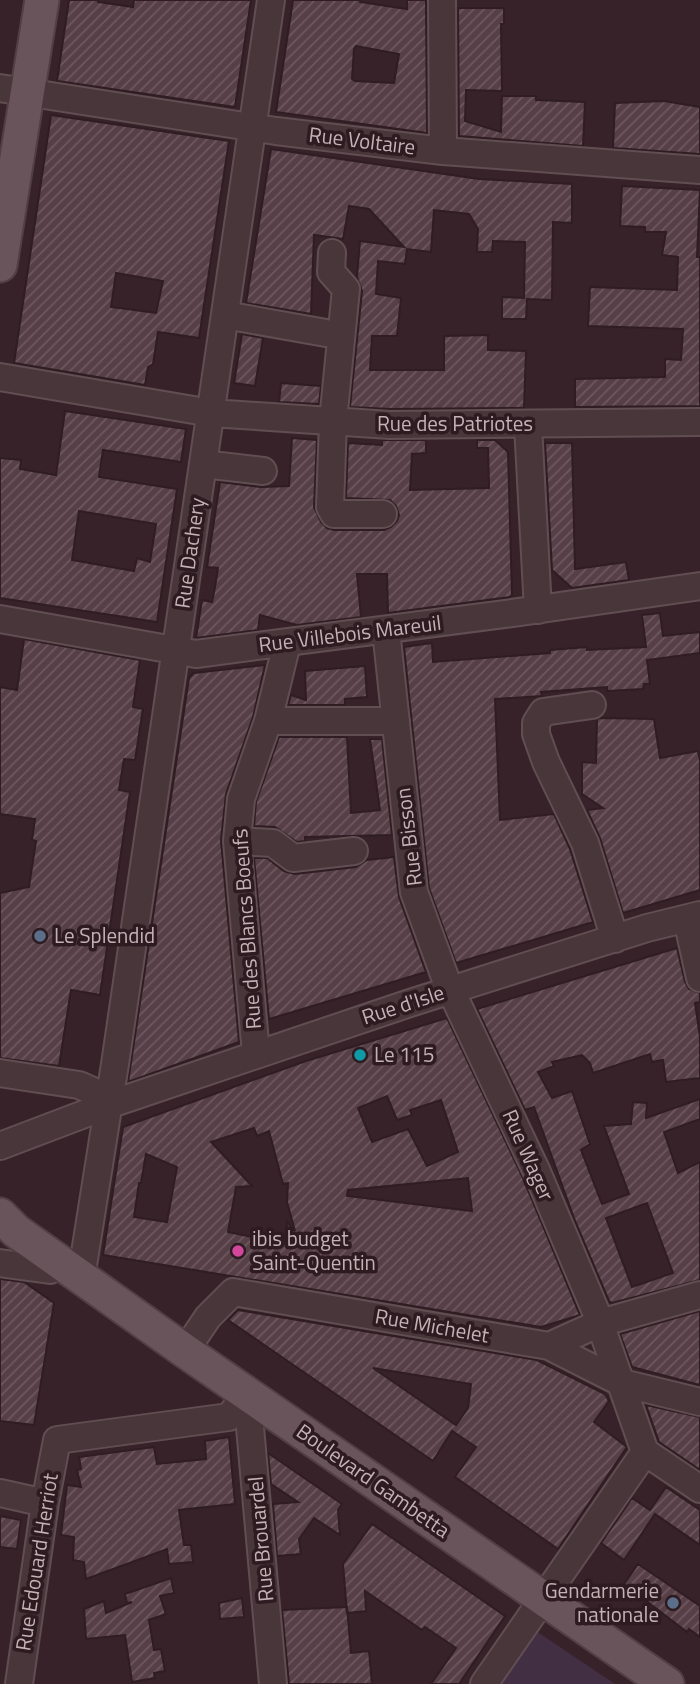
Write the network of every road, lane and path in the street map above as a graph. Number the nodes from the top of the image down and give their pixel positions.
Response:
1 (42, 0) edge
2 (271, 0) edge
3 (442, 0) edge
4 (14, 90) edge
5 (253, 126) junction
6 (443, 151) junction
7 (700, 170) edge
8 (332, 253) dead end
9 (0, 265) edge
10 (225, 315) junction
11 (326, 333) dead end
12 (0, 377) edge
13 (211, 413) junction
14 (333, 421) junction
15 (700, 422) edge
16 (528, 425) junction
17 (203, 464) junction
18 (263, 471) dead end
19 (383, 514) dead end
20 (700, 586) edge
21 (538, 610) junction
22 (0, 620) edge
23 (386, 630) junction
24 (287, 643) junction
25 (176, 650) junction
26 (592, 705) dead end
27 (268, 721) junction
28 (396, 721) junction
29 (237, 841) junction
30 (354, 851) dead end
31 (693, 917) edge
32 (615, 939) junction
33 (700, 978) edge
34 (451, 990) junction
35 (256, 1054) junction
36 (0, 1073) edge
37 (108, 1105) junction
38 (4, 1142) edge
39 (5, 1223) edge
40 (0, 1263) edge
41 (71, 1270) junction
42 (700, 1295) edge
43 (600, 1323) junction
44 (549, 1346) junction
45 (185, 1351) junction
46 (622, 1382) junction
47 (247, 1394) junction
48 (700, 1402) edge
49 (645, 1452) junction
50 (700, 1489) edge
51 (0, 1493) edge
52 (44, 1503) junction
53 (542, 1598) junction
54 (19, 1684) edge
55 (273, 1684) edge
56 (484, 1684) edge
57 (667, 1684) edge

1 - 4 main road
2 - 5 street, Rue Dachery
3 - 6 street
4 - 5 street, Rue Voltaire
4 - 9 main road
5 - 6 street, Rue Voltaire
5 - 10 street, Rue Dachery
6 - 7 street, Rue Voltaire
8 - 14 street
10 - 11 street
10 - 13 street, Rue Dachery
12 - 13 street, Rue des Patriotes
13 - 14 street, Rue des Patriotes
13 - 17 street, Rue Dachery
14 - 16 street, Rue des Patriotes
14 - 19 street
15 - 16 street, Rue des Patriotes
16 - 21 street
17 - 18 street
17 - 25 street, Rue Dachery
20 - 21 street, Rue Villebois Mareuil
21 - 23 street, Rue Villebois Mareuil
22 - 25 street, Rue Villebois Mareuil
23 - 24 street, Rue Villebois Mareuil
23 - 28 street, Rue Bisson
24 - 25 street, Rue Villebois Mareuil
24 - 27 street, Rue des Blancs Boeufs
25 - 37 street, Rue Dachery
26 - 32 street
27 - 28 street
27 - 29 street, Rue des Blancs Boeufs
28 - 34 street, Rue Bisson
29 - 30 street
29 - 35 street, Rue des Blancs Boeufs
31 - 32 street, Rue d'Isle
31 - 33 street
32 - 34 street, Rue d'Isle
34 - 35 street, Rue d'Isle
34 - 43 street, Rue Wager
35 - 37 street, Rue d'Isle
36 - 37 street
37 - 38 street, Rue d'Isle
37 - 41 street, Rue Dachery
39 - 41 main road, Boulevard Gambetta
40 - 41 street
41 - 45 main road, Boulevard Gambetta
42 - 43 street
43 - 44 street
43 - 46 street, Rue Wager
44 - 45 street, Rue Michelet
44 - 46 street
45 - 47 main road, Boulevard Gambetta
46 - 48 street
46 - 49 street, Rue Wager
47 - 52 street, Rue Edouard Herriot
47 - 53 main road, Boulevard Gambetta
47 - 55 street, Rue Brouardel
49 - 50 street
49 - 53 street
51 - 52 street
52 - 54 street, Rue Edouard Herriot
53 - 56 street
53 - 57 main road, Boulevard Gambetta

